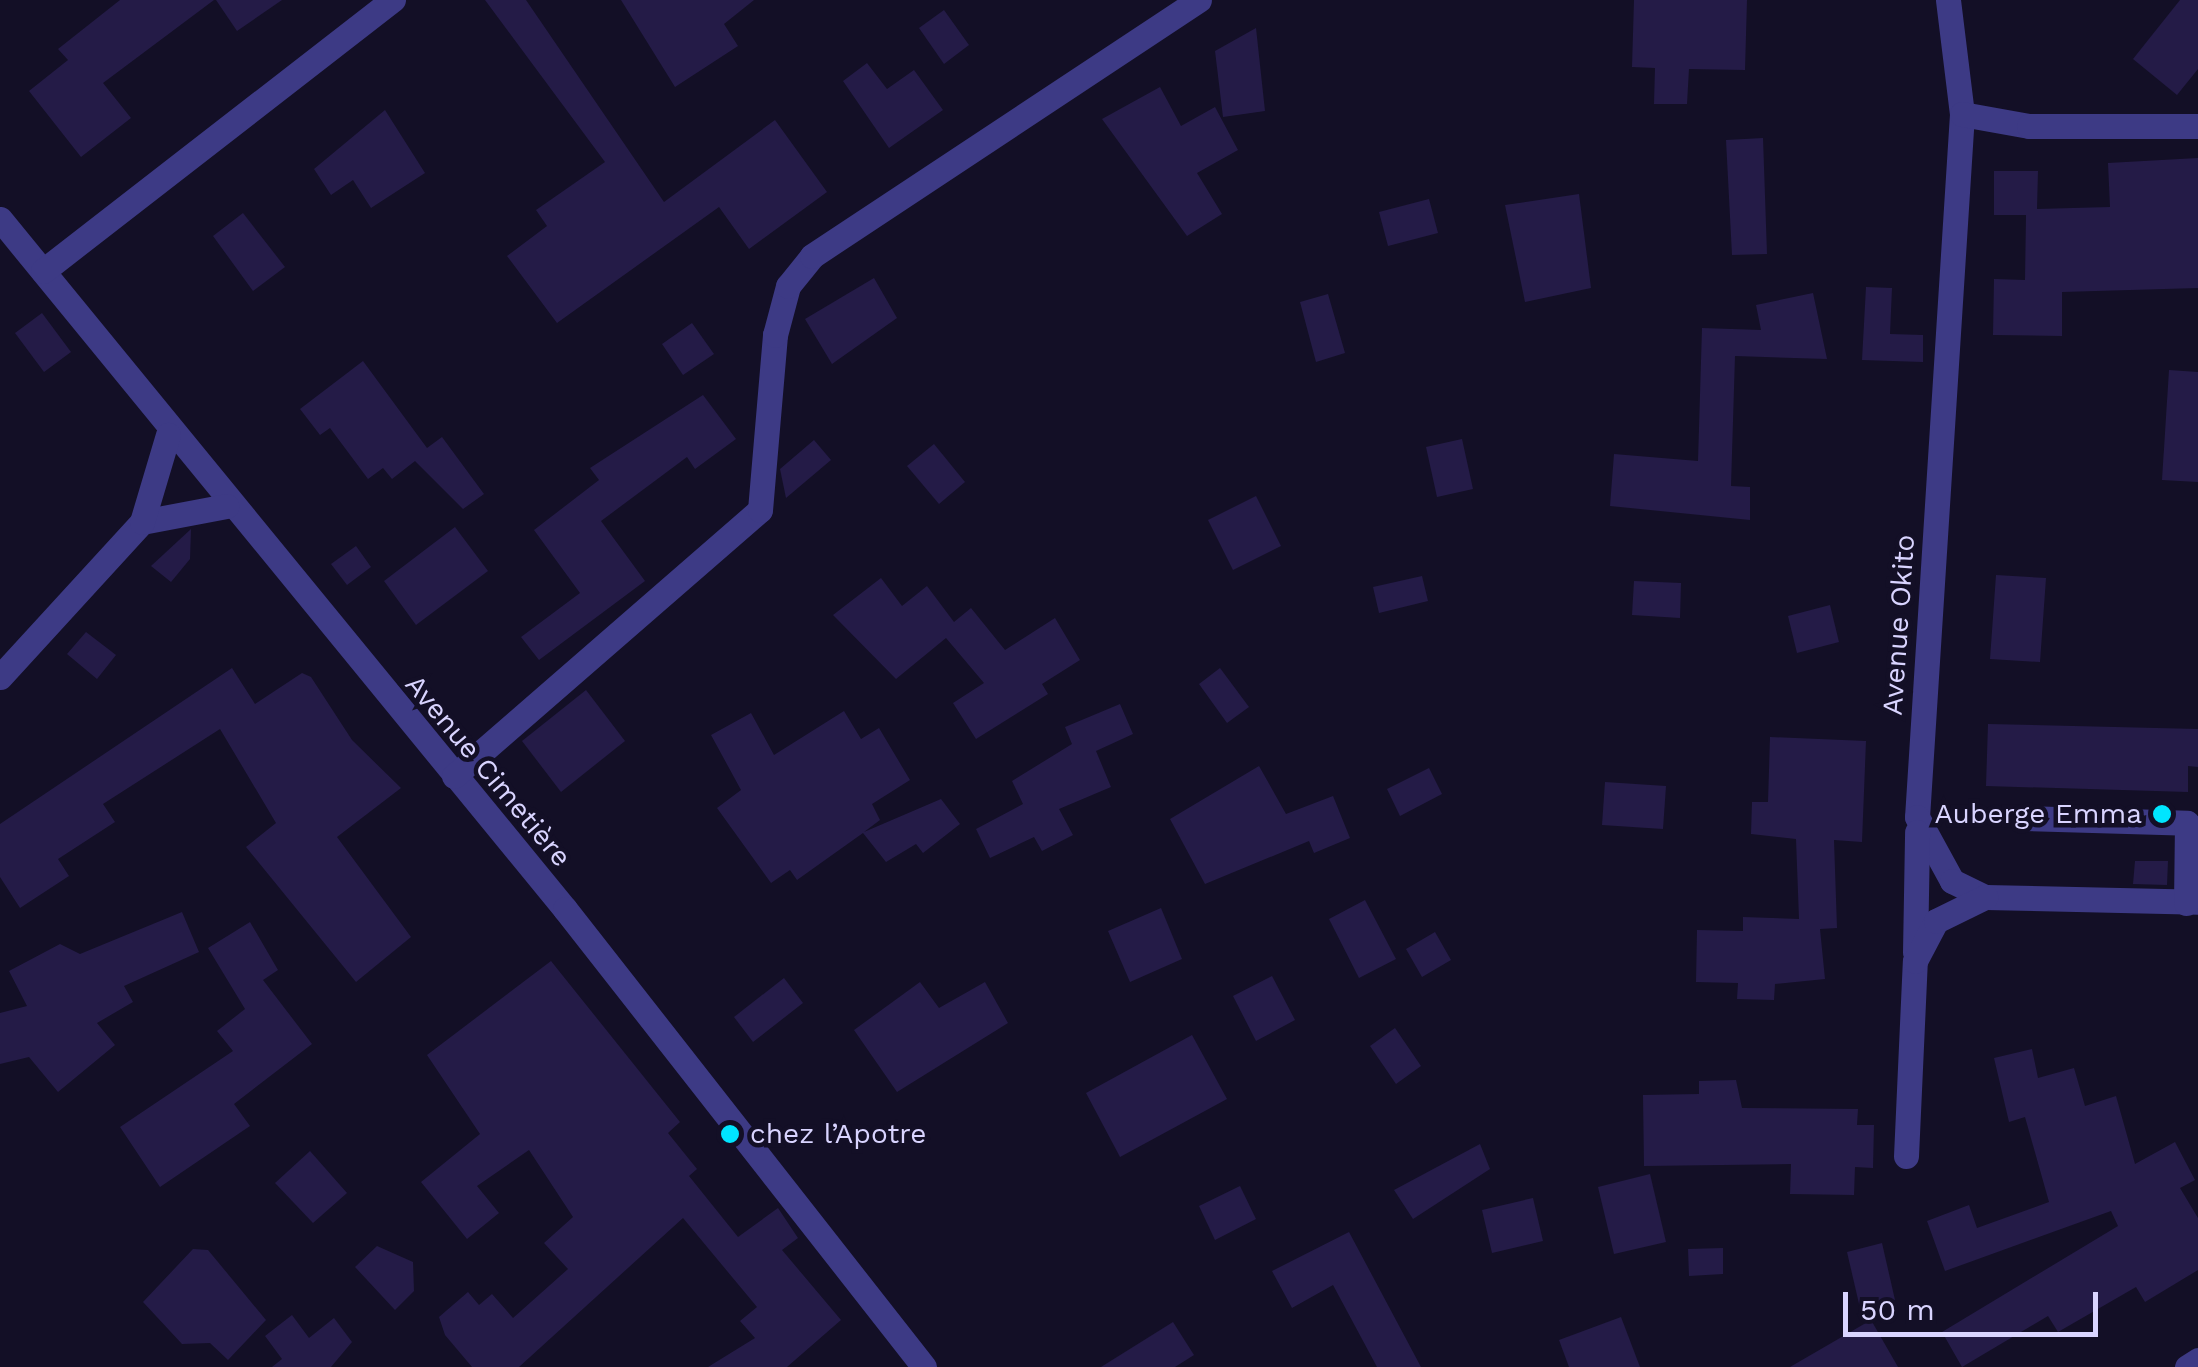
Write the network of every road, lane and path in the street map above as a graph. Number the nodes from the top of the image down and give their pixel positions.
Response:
1 (393, 0) edge
2 (1199, 0) edge
3 (1948, 0) edge
4 (1962, 114) junction
5 (2198, 126) edge
6 (0, 219) edge
7 (44, 271) junction
8 (168, 435) junction
9 (227, 506) junction
10 (142, 522) junction
11 (0, 677) edge
12 (454, 776) junction
13 (1917, 817) junction
14 (2024, 818) dead end
15 (1985, 898) junction
16 (2192, 902) edge
17 (1915, 962) junction
18 (1906, 1156) dead end
19 (2198, 1360) edge
20 (924, 1367) edge
21 (2187, 1367) edge

1 - 7 street
2 - 12 street
3 - 4 street, Avenue Okito
4 - 5 street
4 - 13 street, Avenue Okito
6 - 7 street, Avenue Cimetière
7 - 8 street, Avenue Cimetière
8 - 9 street, Avenue Cimetière
8 - 10 street
9 - 10 street
9 - 12 street, Avenue Cimetière
10 - 11 street
12 - 20 street, Avenue Cimetière
13 - 15 street
13 - 17 street, Avenue Okito
14 - 16 street
15 - 16 street
15 - 17 street
17 - 18 street, Avenue Okito
19 - 21 street

